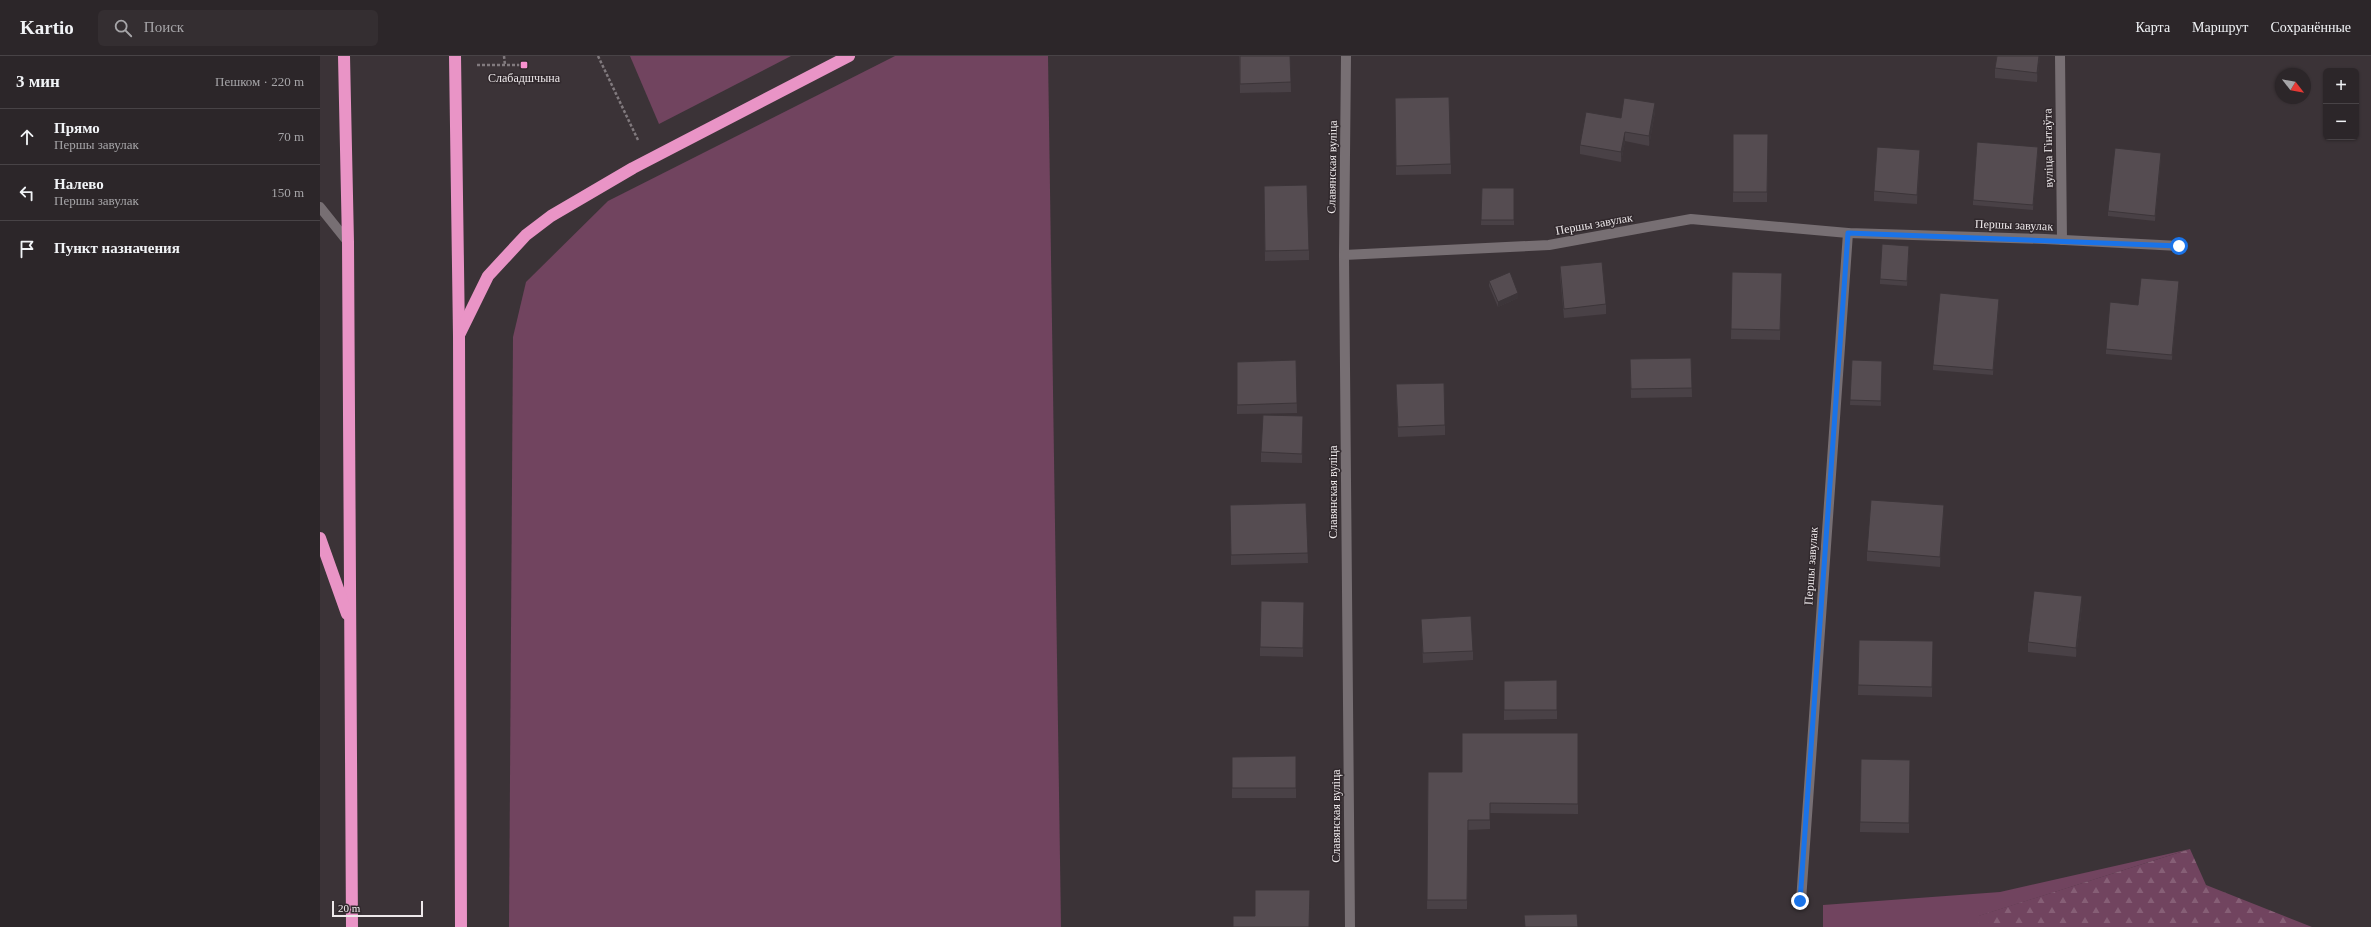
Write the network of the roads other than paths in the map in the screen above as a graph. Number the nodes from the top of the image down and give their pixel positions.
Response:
1 (344, 56) edge
2 (849, 56) edge
3 (1346, 56) edge
4 (2060, 56) edge
5 (455, 60) edge
6 (320, 207) edge
7 (1848, 233) junction
8 (2062, 240) junction
9 (348, 242) junction
10 (2179, 246) dead end
11 (1344, 255) junction
12 (459, 336) junction
13 (320, 538) edge
14 (350, 625) junction
15 (1800, 901) dead end
16 (352, 927) edge
17 (461, 927) edge
18 (1350, 927) edge

1 - 9 highway
2 - 12 highway
3 - 11 street, Славянская вуліца
4 - 8 street, вуліца Гінтаўта
5 - 12 highway
6 - 9 street
7 - 8 street, Першы завулак
7 - 11 street, Першы завулак
7 - 15 street, Першы завулак
8 - 10 street, Першы завулак
9 - 14 highway
11 - 18 street, Славянская вуліца
12 - 17 highway
13 - 14 highway
14 - 16 highway

